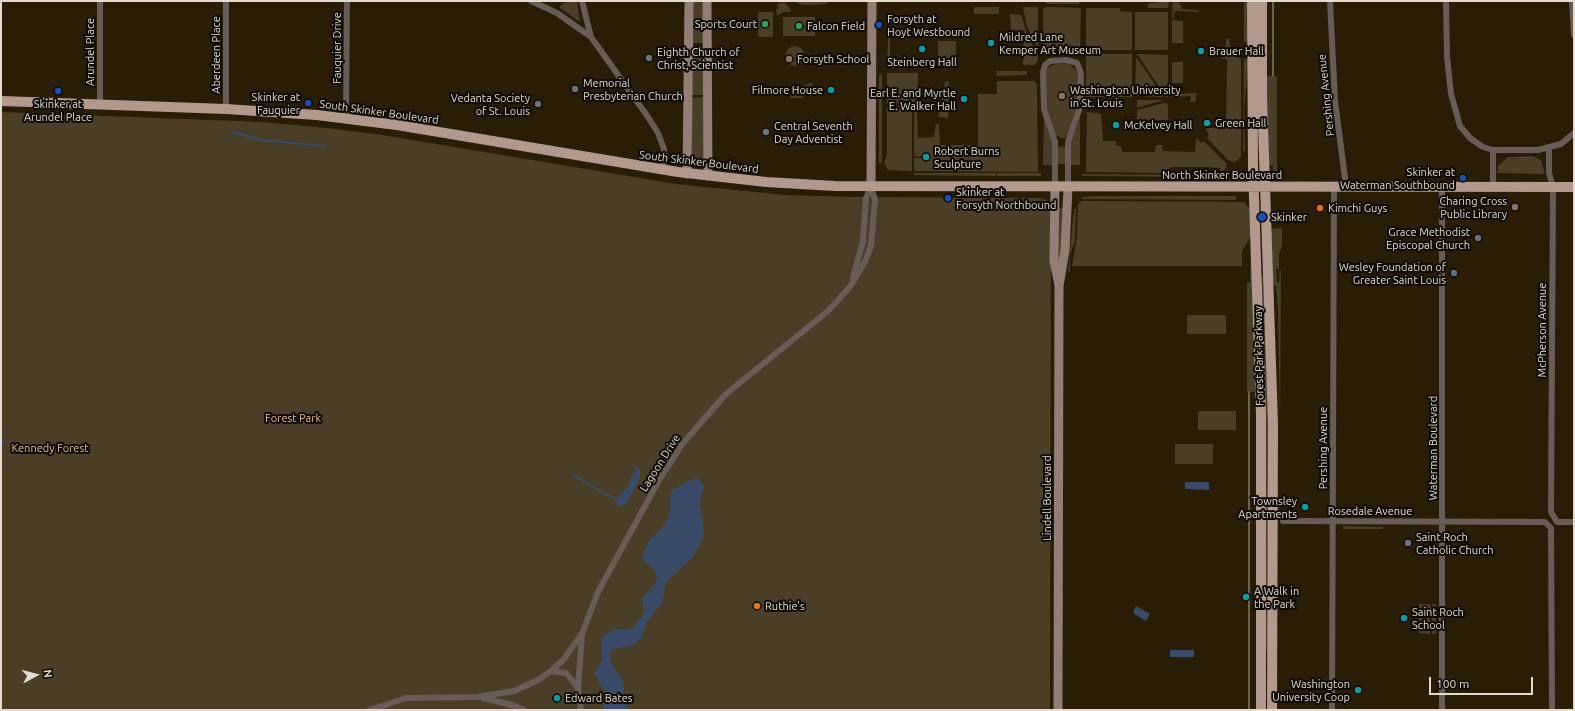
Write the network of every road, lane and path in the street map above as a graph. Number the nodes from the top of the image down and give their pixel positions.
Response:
1 (100, 1) edge
2 (226, 1) edge
3 (347, 1) edge
4 (531, 1) edge
5 (582, 1) edge
6 (689, 1) edge
7 (707, 1) edge
8 (872, 1) edge
9 (1252, 1) edge
10 (1262, 1) edge
11 (1330, 1) edge
12 (1446, 1) edge
13 (1572, 1) edge
14 (1574, 35) edge
15 (592, 37) junction
16 (1, 101) edge
17 (100, 104) junction
18 (226, 109) junction
19 (346, 118) junction
20 (1574, 133) edge
21 (1549, 148) junction
22 (1493, 150) junction
23 (663, 170) junction
24 (687, 174) junction
25 (708, 176) junction
26 (1334, 186) junction
27 (1346, 186) junction
28 (871, 187) junction
29 (1055, 187) junction
30 (1068, 187) junction
31 (1253, 187) junction
32 (1265, 187) junction
33 (1442, 187) junction
34 (1493, 187) junction
35 (1553, 187) junction
36 (1574, 187) edge
37 (852, 282) junction
38 (1059, 286) junction
39 (1283, 521) dead end
40 (1332, 521) junction
41 (1443, 521) junction
42 (1574, 522) edge
43 (582, 634) junction
44 (552, 671) junction
45 (578, 688) junction
46 (477, 697) junction
47 (370, 710) edge
48 (524, 710) edge
49 (581, 710) edge
50 (1058, 710) edge
51 (1261, 710) edge
52 (1272, 710) edge
53 (1332, 710) edge
54 (1442, 710) edge
55 (1552, 710) edge

1 - 17 street, Arundel Place
2 - 18 street, Aberdeen Place
3 - 19 street, Fauquier Drive
4 - 15 street
5 - 15 street
6 - 24 main road
7 - 25 main road
8 - 28 main road
9 - 31 main road, Forest Park Parkway
10 - 32 main road, Forest Park Parkway
11 - 27 street, Pershing Avenue
12 - 22 street
13 - 14 street
15 - 23 street
16 - 17 main road, South Skinker Boulevard
17 - 18 main road, South Skinker Boulevard
18 - 19 main road, South Skinker Boulevard
19 - 23 main road, South Skinker Boulevard
20 - 21 street
21 - 22 street
21 - 35 street, McPherson Avenue
22 - 34 street
23 - 24 main road, South Skinker Boulevard
24 - 25 main road, South Skinker Boulevard
25 - 28 main road, South Skinker Boulevard
26 - 27 main road, North Skinker Boulevard
26 - 32 main road, North Skinker Boulevard
26 - 40 street, Pershing Avenue
27 - 33 main road, North Skinker Boulevard
28 - 29 main road, North Skinker Boulevard
28 - 37 street, Lagoon Drive
28 - 37 street, Lagoon Drive
29 - 30 main road, North Skinker Boulevard
29 - 30 street
29 - 38 main road, Lindell Boulevard
30 - 31 main road, North Skinker Boulevard
30 - 38 main road, Lindell Boulevard
31 - 32 main road, North Skinker Boulevard
31 - 51 main road, Forest Park Parkway
32 - 52 main road, Forest Park Parkway
33 - 34 main road, North Skinker Boulevard
33 - 41 street, Waterman Boulevard
34 - 35 main road, North Skinker Boulevard
35 - 36 main road, North Skinker Boulevard
35 - 42 street, McPherson Avenue
37 - 43 street, Lagoon Drive
38 - 50 main road, Lindell Boulevard
39 - 40 street, Rosedale Avenue
40 - 41 street, Rosedale Avenue
40 - 53 street, Pershing Avenue
41 - 54 street, Waterman Boulevard
41 - 55 street, Rosedale Avenue
43 - 44 street
43 - 45 street, Lagoon Drive
44 - 45 street
44 - 46 street
45 - 49 street, Lagoon Drive
46 - 47 street
46 - 48 street

